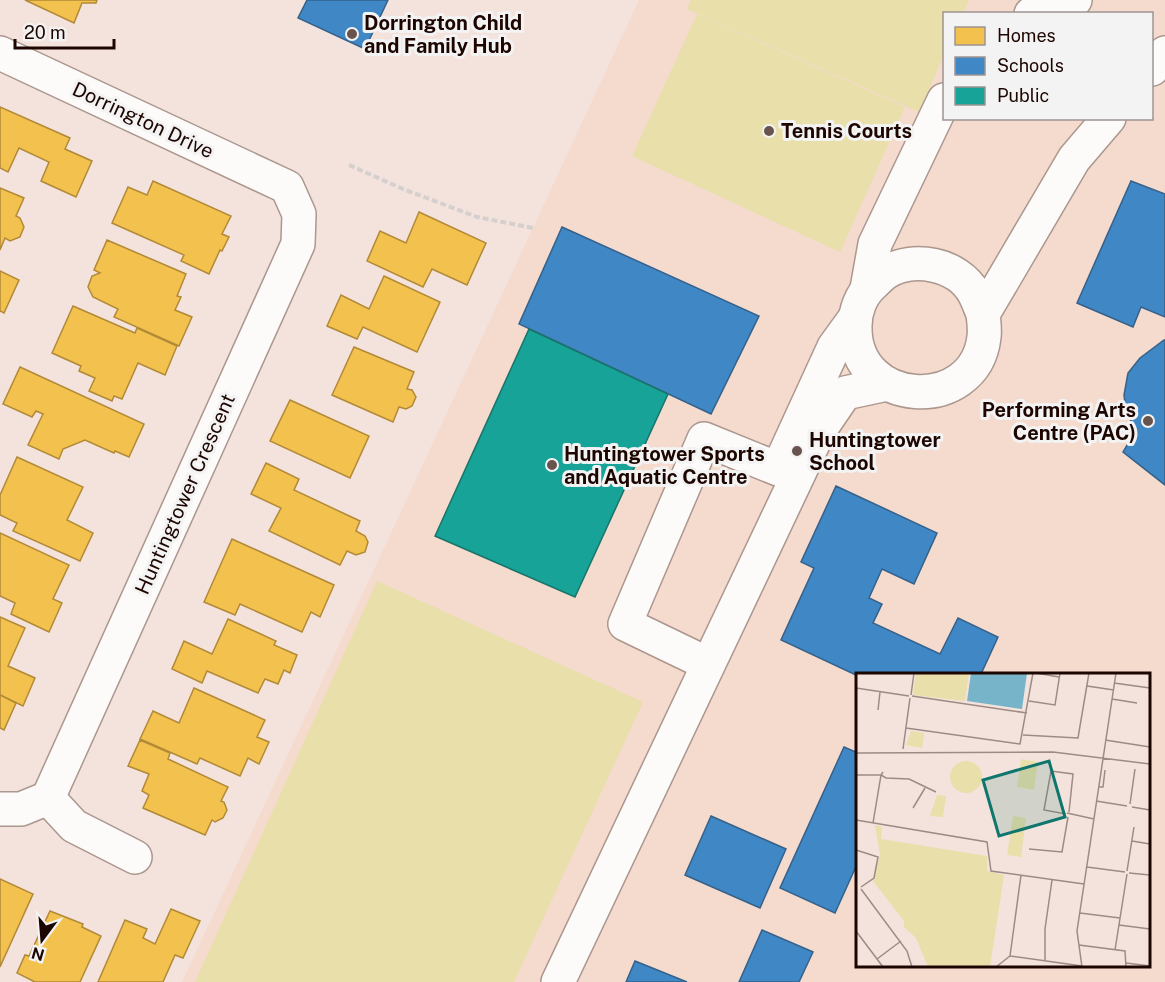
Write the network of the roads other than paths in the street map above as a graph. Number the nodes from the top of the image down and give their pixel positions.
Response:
1 (1075, 0) edge
2 (1037, 12) edge
3 (0, 52) edge
4 (1165, 53) edge
5 (1153, 68) edge
6 (943, 104) edge
7 (1107, 120) edge
8 (286, 187) joint
9 (861, 304) junction
10 (983, 314) junction
11 (887, 384) junction
12 (708, 664) junction
13 (48, 798) junction
14 (0, 809) edge
15 (135, 857) dead end
16 (558, 982) edge

1 - 2 street
3 - 8 street, Dorrington Drive
4 - 5 street
6 - 9 street
7 - 10 street
8 - 13 street, Huntingtower Crescent
9 - 10 street
9 - 11 street
9 - 12 street
10 - 11 street
11 - 12 street
12 - 16 street
13 - 14 street
13 - 15 street

